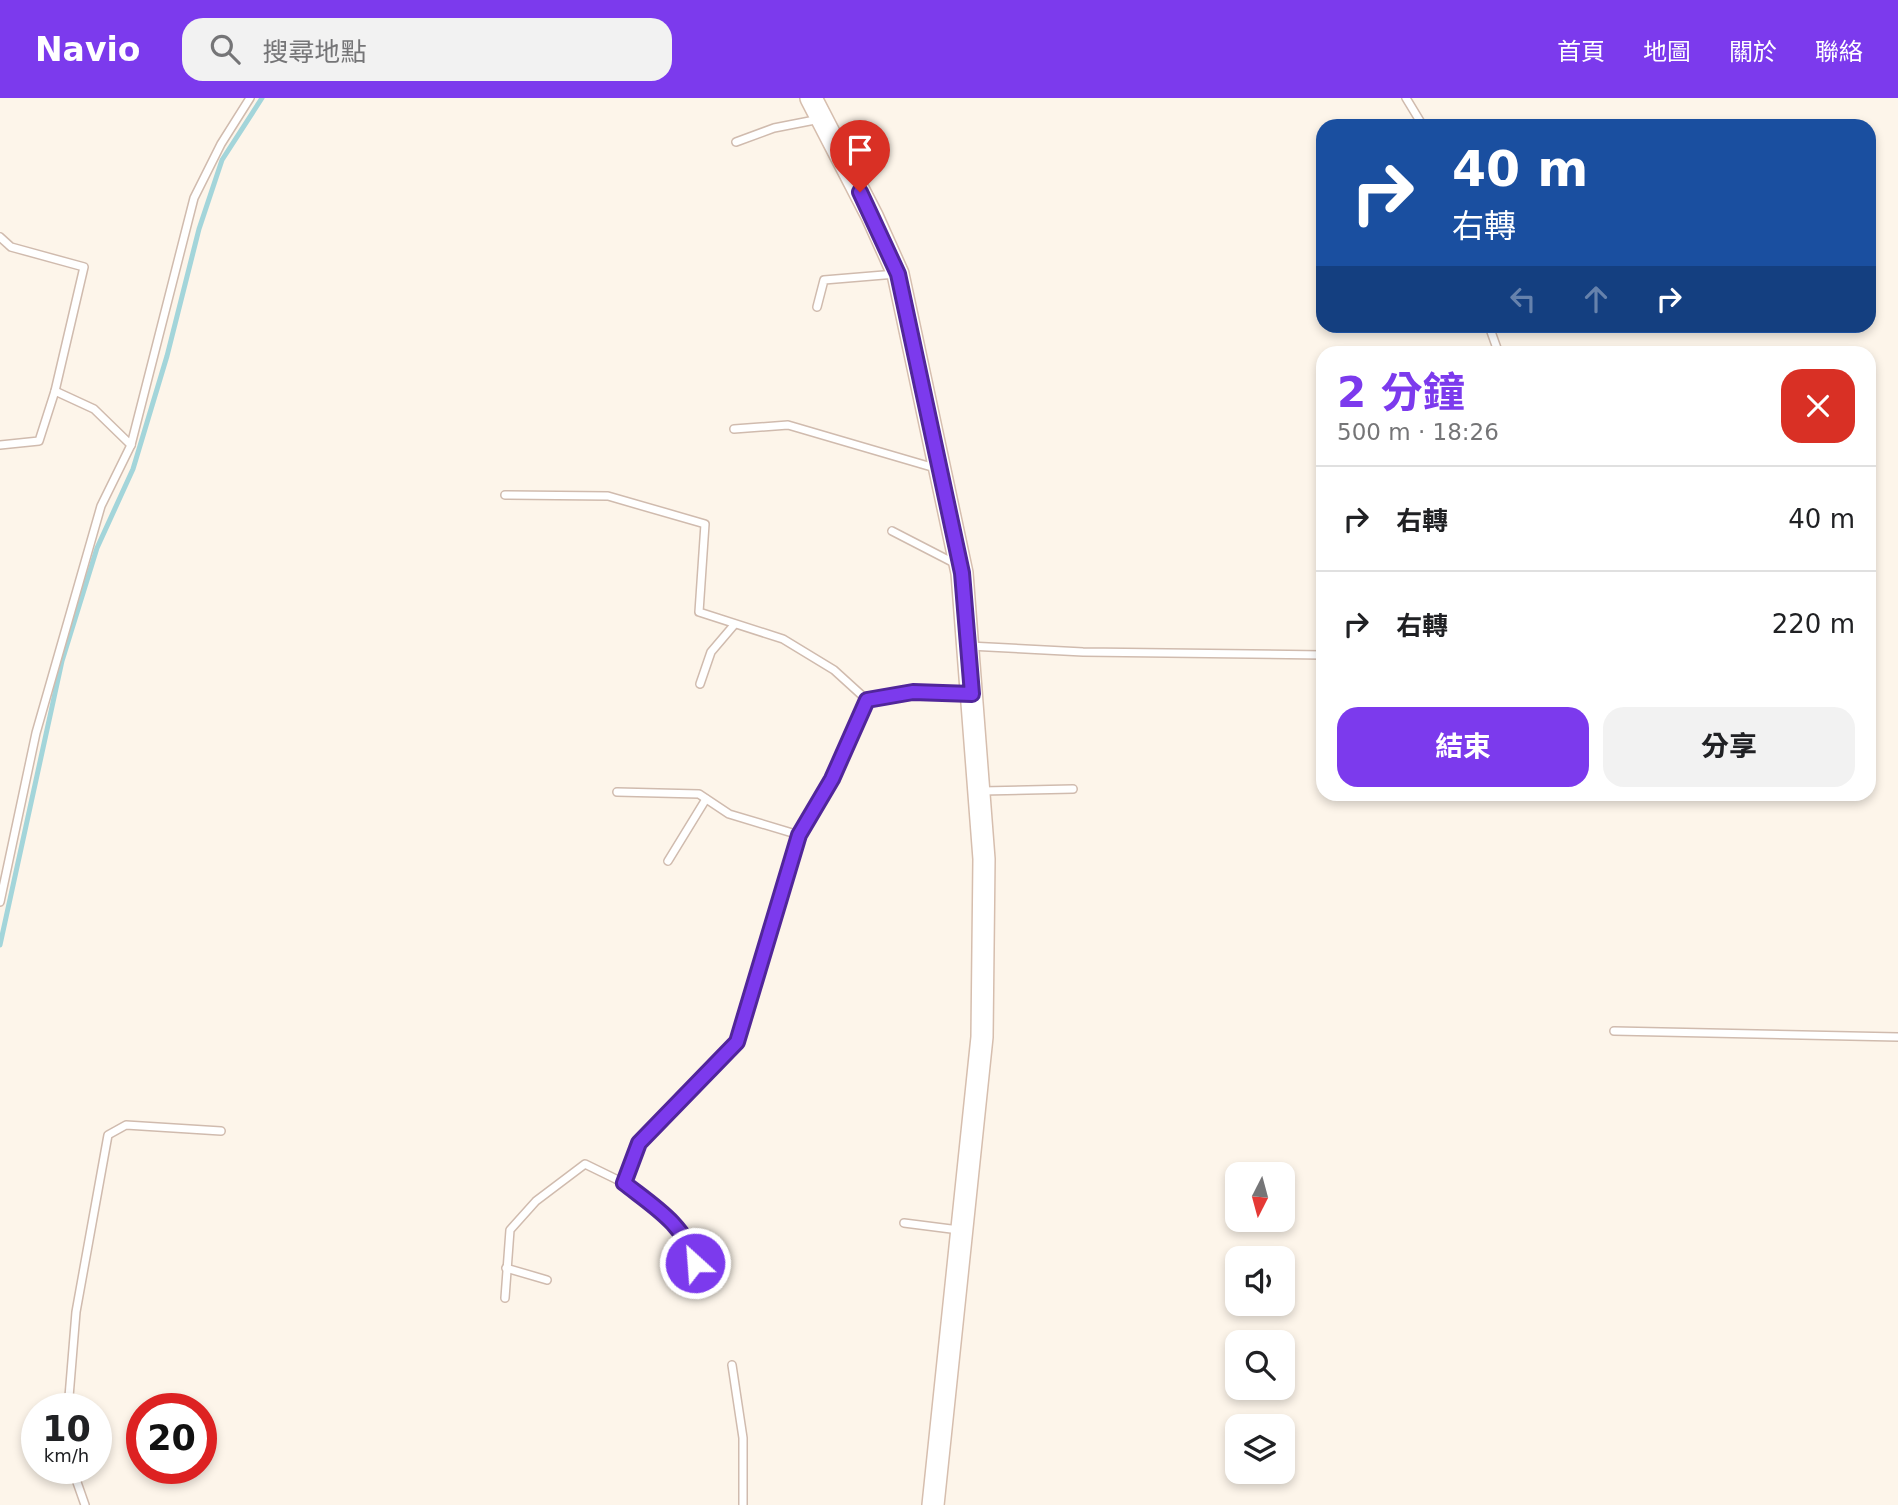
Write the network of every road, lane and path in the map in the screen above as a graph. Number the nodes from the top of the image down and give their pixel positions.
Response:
1 (250, 98) edge
2 (811, 98) edge
3 (1406, 98) edge
4 (822, 119) junction
5 (1419, 119) edge
6 (736, 142) dead end
7 (0, 237) edge
8 (898, 274) junction
9 (817, 307) dead end
10 (55, 391) junction
11 (734, 429) dead end
12 (0, 445) edge
13 (131, 446) junction
14 (939, 470) junction
15 (505, 495) dead end
16 (891, 531) dead end
17 (961, 565) junction
18 (734, 625) junction
19 (969, 646) junction
20 (1316, 655) edge
21 (700, 684) dead end
22 (972, 694) junction
23 (867, 700) junction
24 (1073, 789) dead end
25 (981, 791) junction
26 (617, 792) dead end
27 (706, 799) junction
28 (799, 835) junction
29 (668, 861) dead end
30 (0, 902) edge
31 (1614, 1031) dead end
32 (1898, 1037) edge
33 (221, 1131) dead end
34 (624, 1183) junction
35 (904, 1223) dead end
36 (961, 1230) junction
37 (506, 1268) junction
38 (698, 1278) dead end
39 (547, 1280) dead end
40 (505, 1298) dead end
41 (732, 1366) dead end
42 (69, 1393) edge
43 (78, 1484) edge
44 (85, 1505) edge
45 (743, 1505) edge
46 (933, 1505) edge

1 - 13 lane
2 - 4 street
3 - 5 lane
4 - 6 lane
4 - 8 street
7 - 10 lane
8 - 9 lane
8 - 14 street
10 - 12 lane
10 - 13 lane
11 - 14 lane
13 - 30 lane
14 - 17 street
15 - 18 lane
16 - 17 lane
17 - 19 street
18 - 21 lane
18 - 23 lane
19 - 20 lane
19 - 22 street
22 - 23 lane
22 - 25 street
23 - 28 lane
24 - 25 lane
25 - 36 street
26 - 27 lane
27 - 28 lane
27 - 29 lane
28 - 34 lane
31 - 32 lane
33 - 42 lane
34 - 37 lane
34 - 38 lane
35 - 36 lane
36 - 46 street
37 - 39 lane
37 - 40 lane
41 - 45 lane
43 - 44 lane

